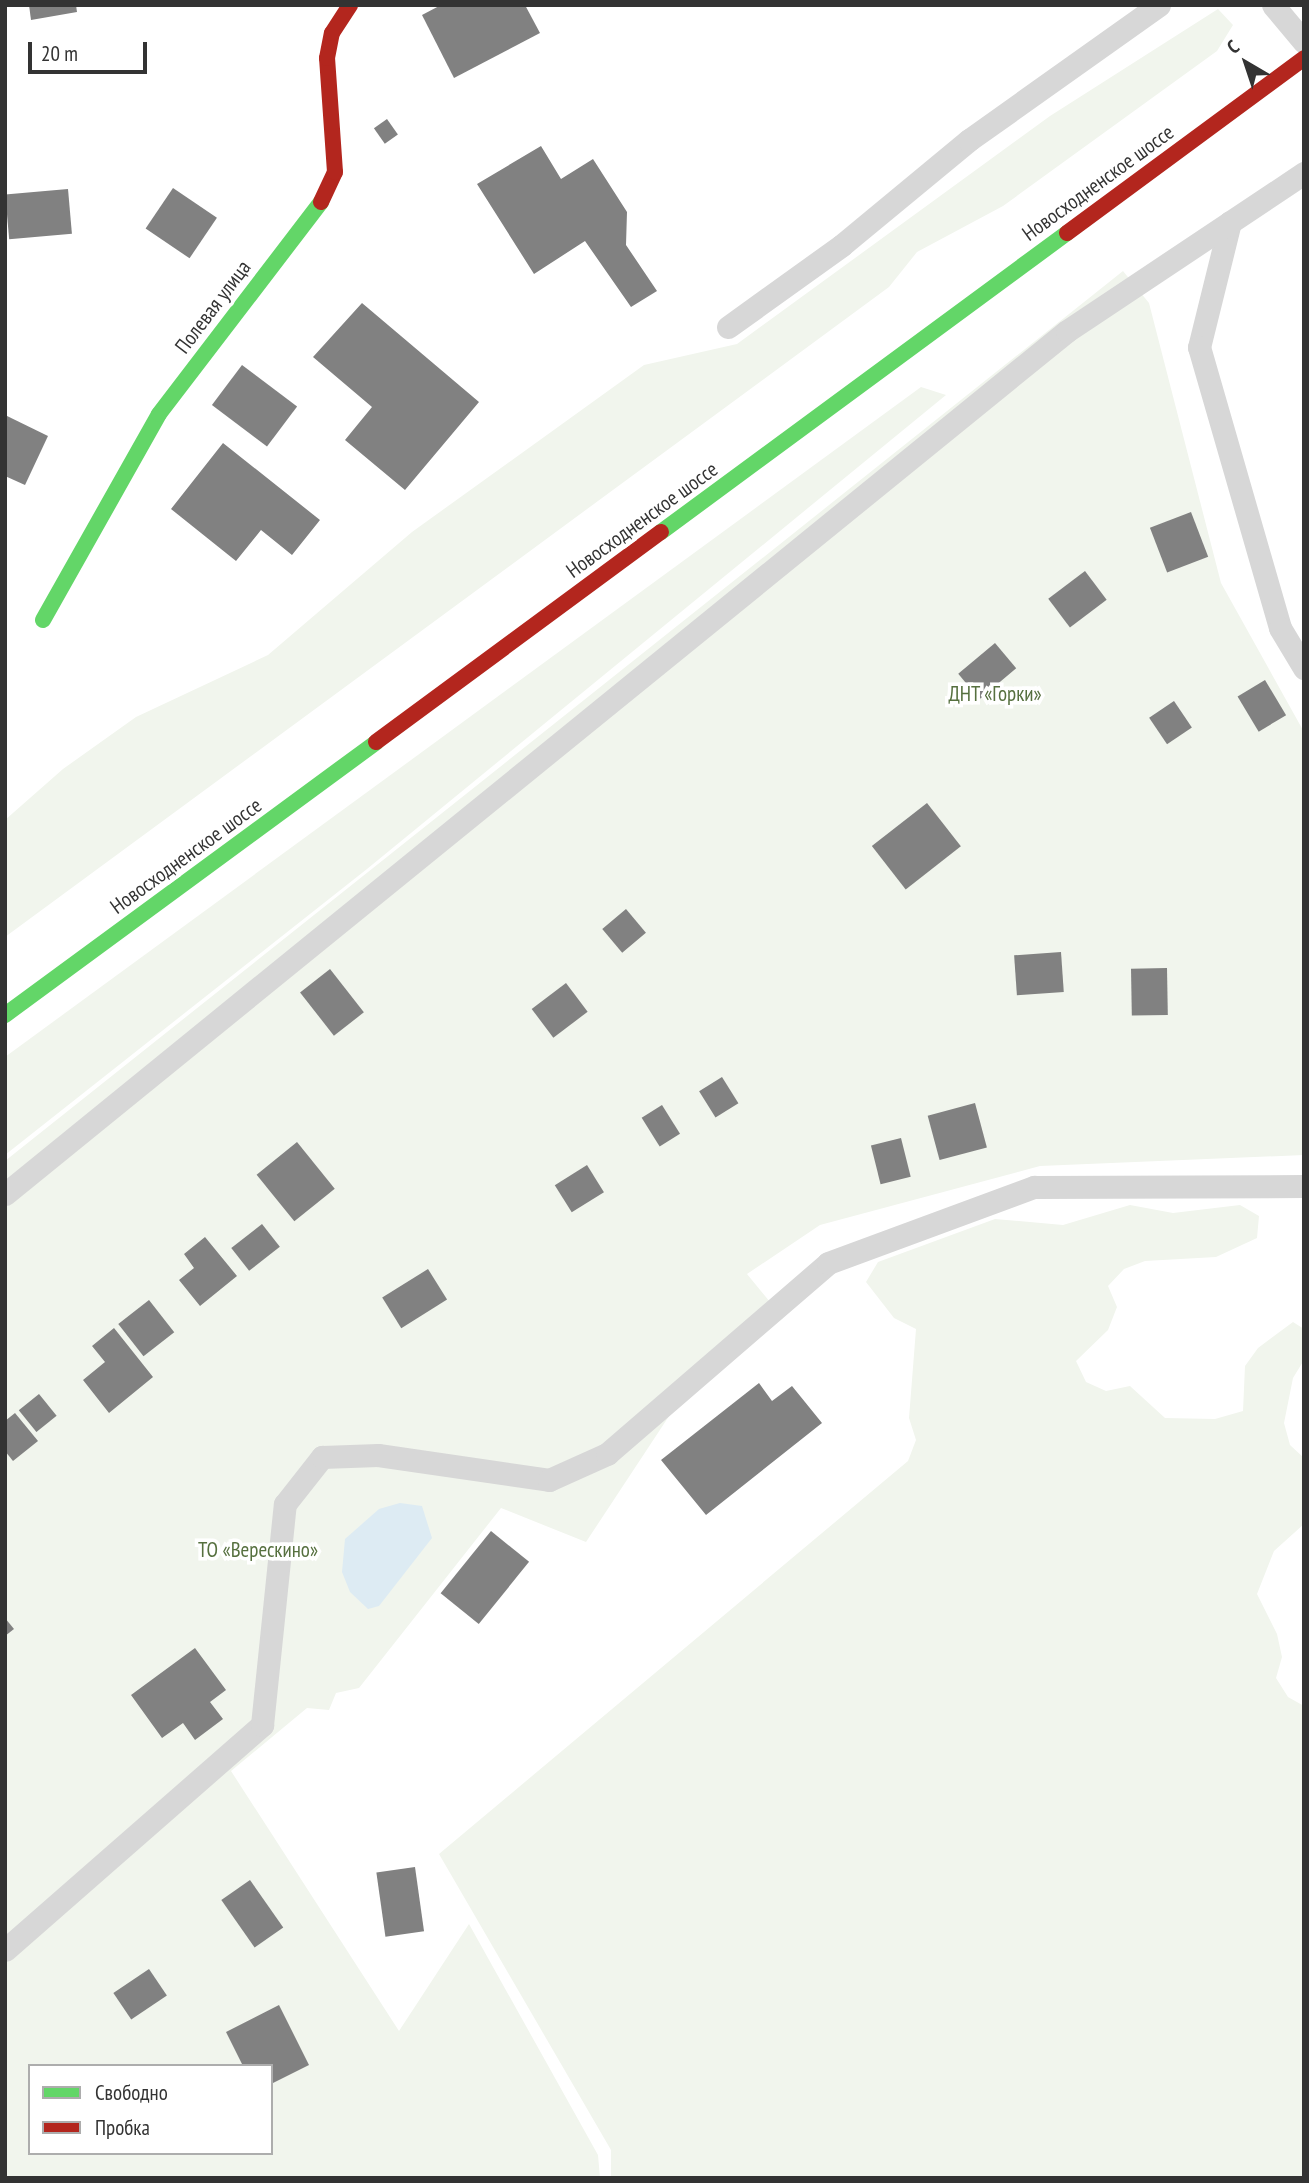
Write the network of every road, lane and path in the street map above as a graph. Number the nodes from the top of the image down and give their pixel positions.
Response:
1 (350, 5) edge
2 (1159, 5) edge
3 (1273, 5) edge
4 (1304, 42) edge
5 (1304, 58) edge
6 (1304, 173) edge
7 (1230, 222) junction
8 (728, 327) dead end
9 (43, 620) dead end
10 (1304, 668) edge
11 (5, 1015) edge
12 (1304, 1186) edge
13 (5, 1194) edge
14 (5, 1950) edge

1 - 9 main road, Полевая улица
2 - 8 lane
3 - 4 lane
5 - 11 main road, Новосходненское шоссе
6 - 7 lane
7 - 10 lane
7 - 13 lane
12 - 14 lane

